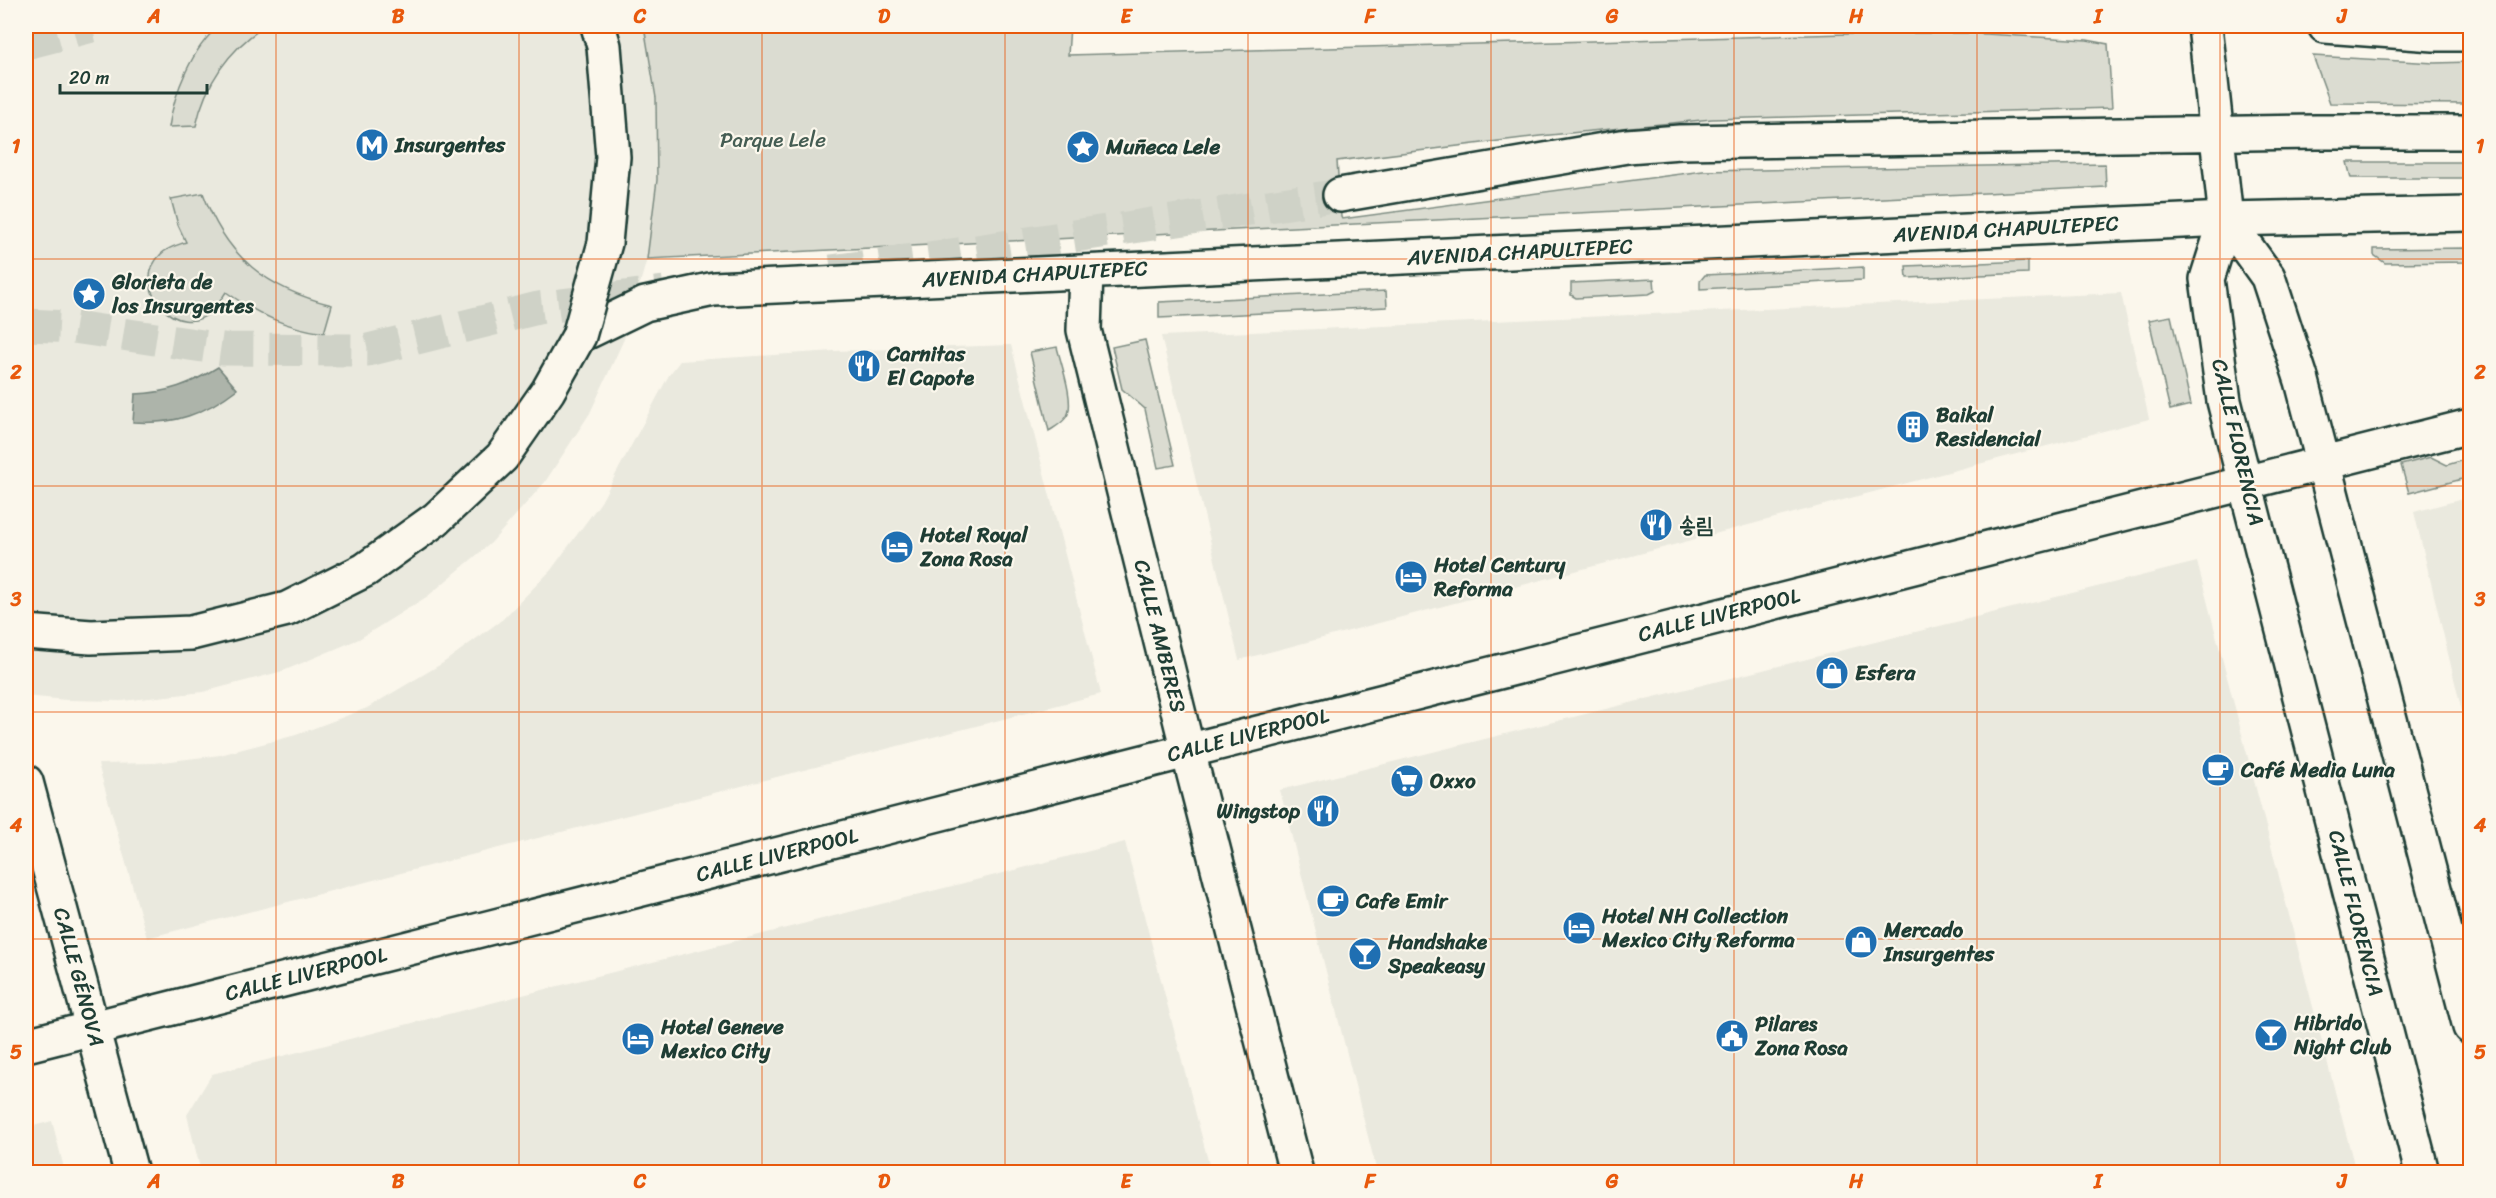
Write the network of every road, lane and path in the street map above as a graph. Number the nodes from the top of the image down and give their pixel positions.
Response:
1 (598, 26) edge
2 (2205, 26) edge
3 (2325, 26) edge
4 (2470, 34) edge
5 (2470, 132) edge
6 (2217, 134) junction
7 (1340, 195) tunnel mouth
8 (2470, 214) edge
9 (2226, 219) junction
10 (1086, 272) junction
11 (579, 336) junction
12 (2470, 426) edge
13 (2322, 462) junction
14 (2246, 482) junction
15 (26, 632) edge
16 (1188, 750) junction
17 (26, 782) edge
18 (2470, 1027) edge
19 (93, 1028) junction
20 (26, 1045) edge
21 (131, 1173) edge
22 (1296, 1173) edge
23 (2422, 1173) edge

1 - 11 main road, bridge
2 - 6 main road
3 - 4 main road
5 - 6 main road
6 - 7 main road
6 - 9 main road
8 - 9 main road, AVENIDA CHAPULTEPEC
9 - 10 main road, AVENIDA CHAPULTEPEC
9 - 13 main road
9 - 14 main road, CALLE FLORENCIA
10 - 11 main road, AVENIDA CHAPULTEPEC
10 - 16 main road, CALLE AMBERES
11 - 15 main road, bridge
12 - 13 main road, CALLE LIVERPOOL
13 - 14 main road, CALLE LIVERPOOL
13 - 18 main road
14 - 16 main road, CALLE LIVERPOOL
14 - 23 main road, CALLE FLORENCIA
16 - 19 main road, CALLE LIVERPOOL
16 - 22 main road, CALLE AMBERES
17 - 19 main road, CALLE GÉNOVA
19 - 20 main road, CALLE LIVERPOOL
19 - 21 main road, CALLE GÉNOVA

